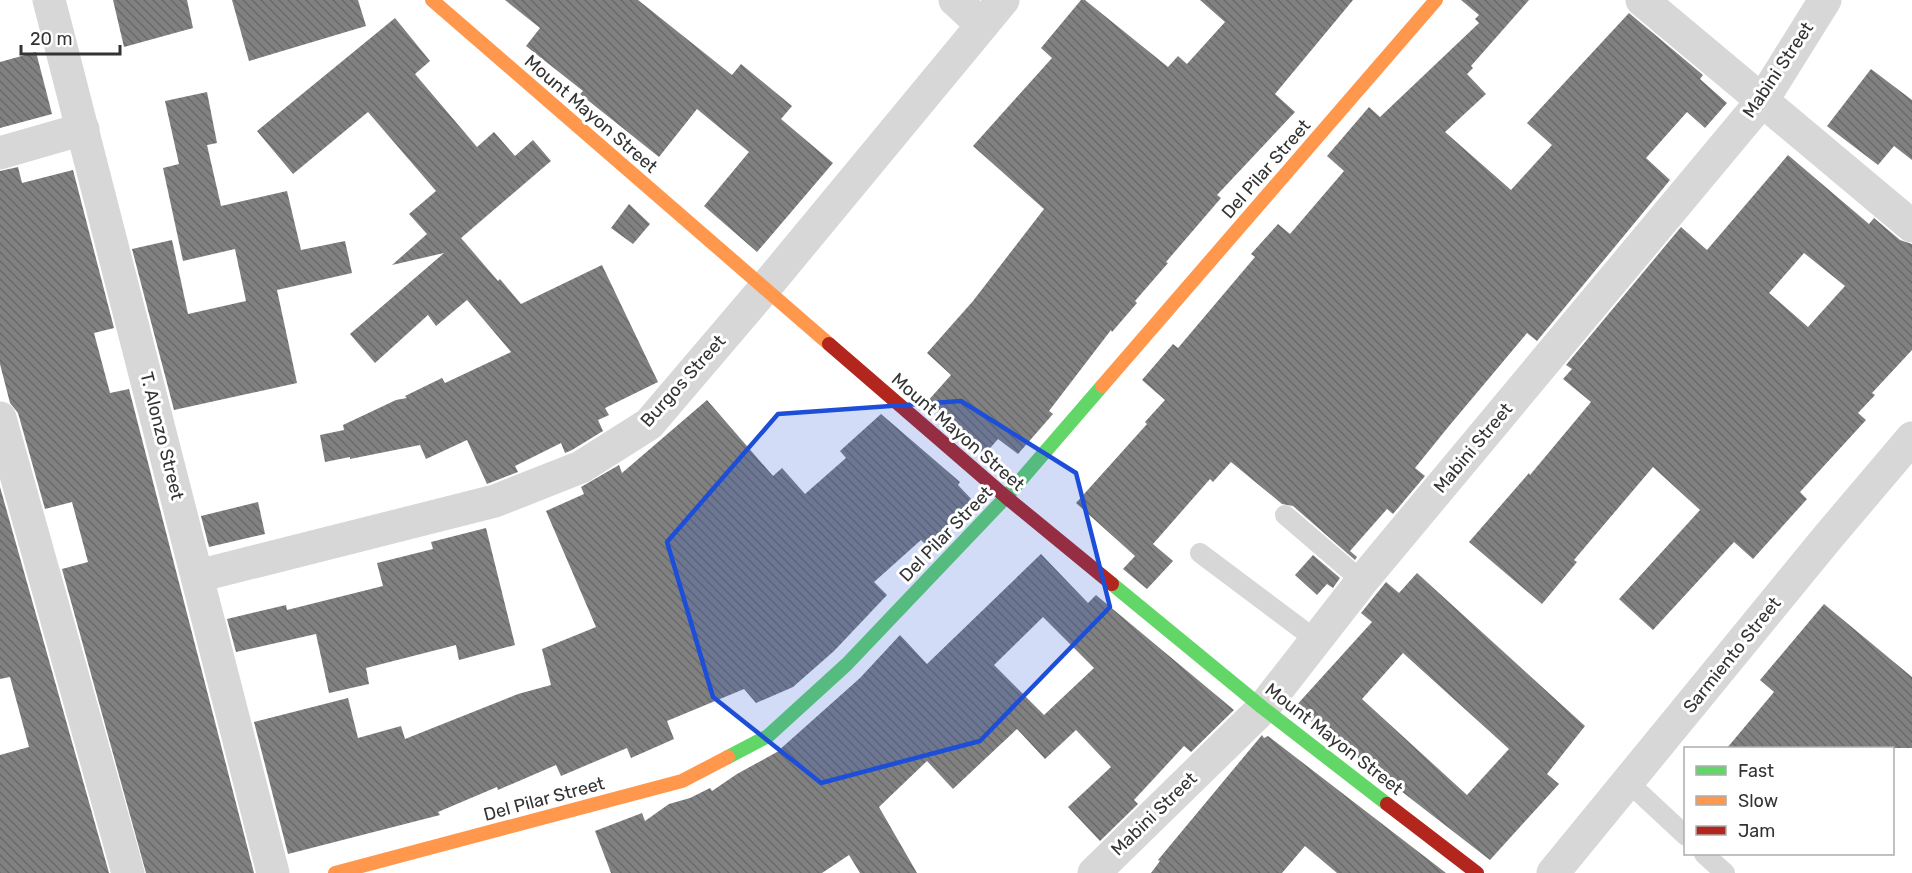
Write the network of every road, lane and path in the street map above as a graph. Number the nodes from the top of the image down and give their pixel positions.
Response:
1 (49, 0) edge
2 (432, 0) edge
3 (955, 0) edge
4 (1003, 0) edge
5 (1436, 0) edge
6 (1642, 0) edge
7 (1825, 0) edge
8 (982, 25) junction
9 (1762, 101) junction
10 (83, 129) junction
11 (0, 153) edge
12 (1912, 226) edge
13 (764, 289) junction
14 (0, 418) edge
15 (1912, 438) edge
16 (1006, 497) junction
17 (1285, 515) dead end
18 (1200, 553) dead end
19 (198, 576) junction
20 (1362, 581) junction
21 (1316, 640) junction
22 (1263, 708) junction
23 (1628, 782) junction
24 (1684, 834) edge
25 (1705, 855) edge
26 (128, 873) edge
27 (273, 873) edge
28 (335, 873) edge
29 (1094, 873) edge
30 (1476, 873) edge
31 (1553, 873) edge
32 (1725, 873) edge

1 - 10 street, T. Alonzo Street
2 - 13 street, Mount Mayon Street
3 - 8 street
4 - 8 street, Burgos Street
5 - 16 street, Del Pilar Street
6 - 9 street
7 - 9 street, Mabini Street
8 - 13 street, Burgos Street
9 - 12 street
9 - 20 street, Mabini Street
10 - 11 street
10 - 19 street, T. Alonzo Street
13 - 16 street, Mount Mayon Street
13 - 19 street, Burgos Street
14 - 26 street
15 - 23 street, Sarmiento Street
16 - 22 street, Mount Mayon Street
16 - 28 street, Del Pilar Street
17 - 20 lane
18 - 21 lane
19 - 27 street, T. Alonzo Street
20 - 21 street, Mabini Street
21 - 22 street, Mabini Street
22 - 29 street, Mabini Street
22 - 30 street, Mount Mayon Street
23 - 24 lane
23 - 31 street, Sarmiento Street
25 - 32 lane

